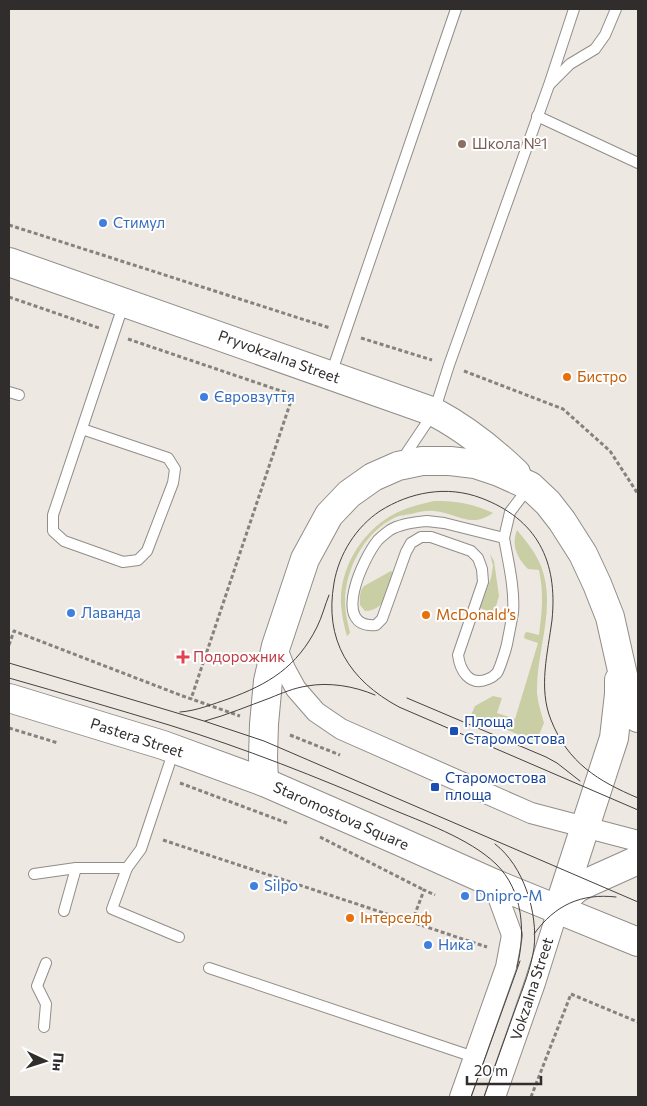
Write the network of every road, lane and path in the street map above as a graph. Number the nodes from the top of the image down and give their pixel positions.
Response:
1 (456, 9) edge
2 (574, 9) edge
3 (616, 9) edge
4 (549, 85) junction
5 (537, 116) junction
6 (638, 163) edge
7 (9, 225) edge
8 (9, 262) edge
9 (9, 298) edge
10 (124, 302) junction
11 (345, 333) junction
12 (114, 334) junction
13 (449, 365) junction
14 (330, 375) junction
15 (434, 412) junction
16 (82, 429) junction
17 (398, 466) junction
18 (530, 486) junction
19 (638, 494) edge
20 (504, 538) junction
21 (9, 645) edge
22 (276, 646) junction
23 (618, 651) junction
24 (638, 676) edge
25 (9, 698) edge
26 (638, 718) edge
27 (9, 728) edge
28 (63, 744) dead end
29 (174, 749) junction
30 (165, 777) junction
31 (264, 782) junction
32 (294, 826) dead end
33 (584, 827) junction
34 (312, 833) dead end
35 (146, 834) junction
36 (638, 841) edge
37 (638, 860) edge
38 (76, 868) junction
39 (127, 868) junction
40 (34, 874) dead end
41 (493, 883) junction
42 (424, 890) junction
43 (435, 895) dead end
44 (558, 910) junction
45 (64, 911) dead end
46 (412, 922) junction
47 (179, 937) dead end
48 (638, 942) edge
49 (487, 947) dead end
50 (46, 963) dead end
51 (209, 968) dead end
52 (638, 1022) edge
53 (44, 1027) dead end
54 (474, 1056) junction
55 (460, 1097) edge
56 (495, 1097) edge
57 (531, 1097) edge

1 - 11 lane
2 - 4 lane
3 - 4 lane
4 - 5 lane
5 - 6 lane
5 - 13 lane
7 - 11 path
8 - 10 main road, Pryvokzalna Street
9 - 12 path
10 - 12 lane
10 - 14 main road, Pryvokzalna Street
11 - 13 path
11 - 14 lane
12 - 16 lane
12 - 21 path
13 - 15 lane
13 - 19 path
14 - 15 main road, Pryvokzalna Street
15 - 17 lane
15 - 18 main road, Pryvokzalna Street
16 - 16 lane
17 - 18 main road, Staromostova Square
17 - 22 main road, Staromostova Square
18 - 20 lane
18 - 23 main road, Staromostova Square
20 - 20 lane
22 - 31 main road, Staromostova Square
22 - 33 street
23 - 24 main road
23 - 26 main road, Staromostova Square
23 - 33 main road, Staromostova Square
25 - 29 main road, Pastera Street
27 - 28 path
29 - 30 lane
29 - 31 main road, Pastera Street
30 - 32 path
30 - 35 lane
31 - 41 main road, Staromostova Square
33 - 36 street
33 - 44 main road, Staromostova Square
34 - 42 path
35 - 39 lane
35 - 46 path
37 - 44 main road
38 - 39 lane
38 - 40 lane
38 - 45 lane
39 - 47 lane
41 - 44 main road, Staromostova Square
41 - 54 street, Vokzalna Street
42 - 43 path
42 - 46 path
44 - 48 main road
44 - 56 street, Vokzalna Street
46 - 49 path
50 - 53 lane
51 - 54 lane
52 - 57 path
54 - 55 street, Vokzalna Street

